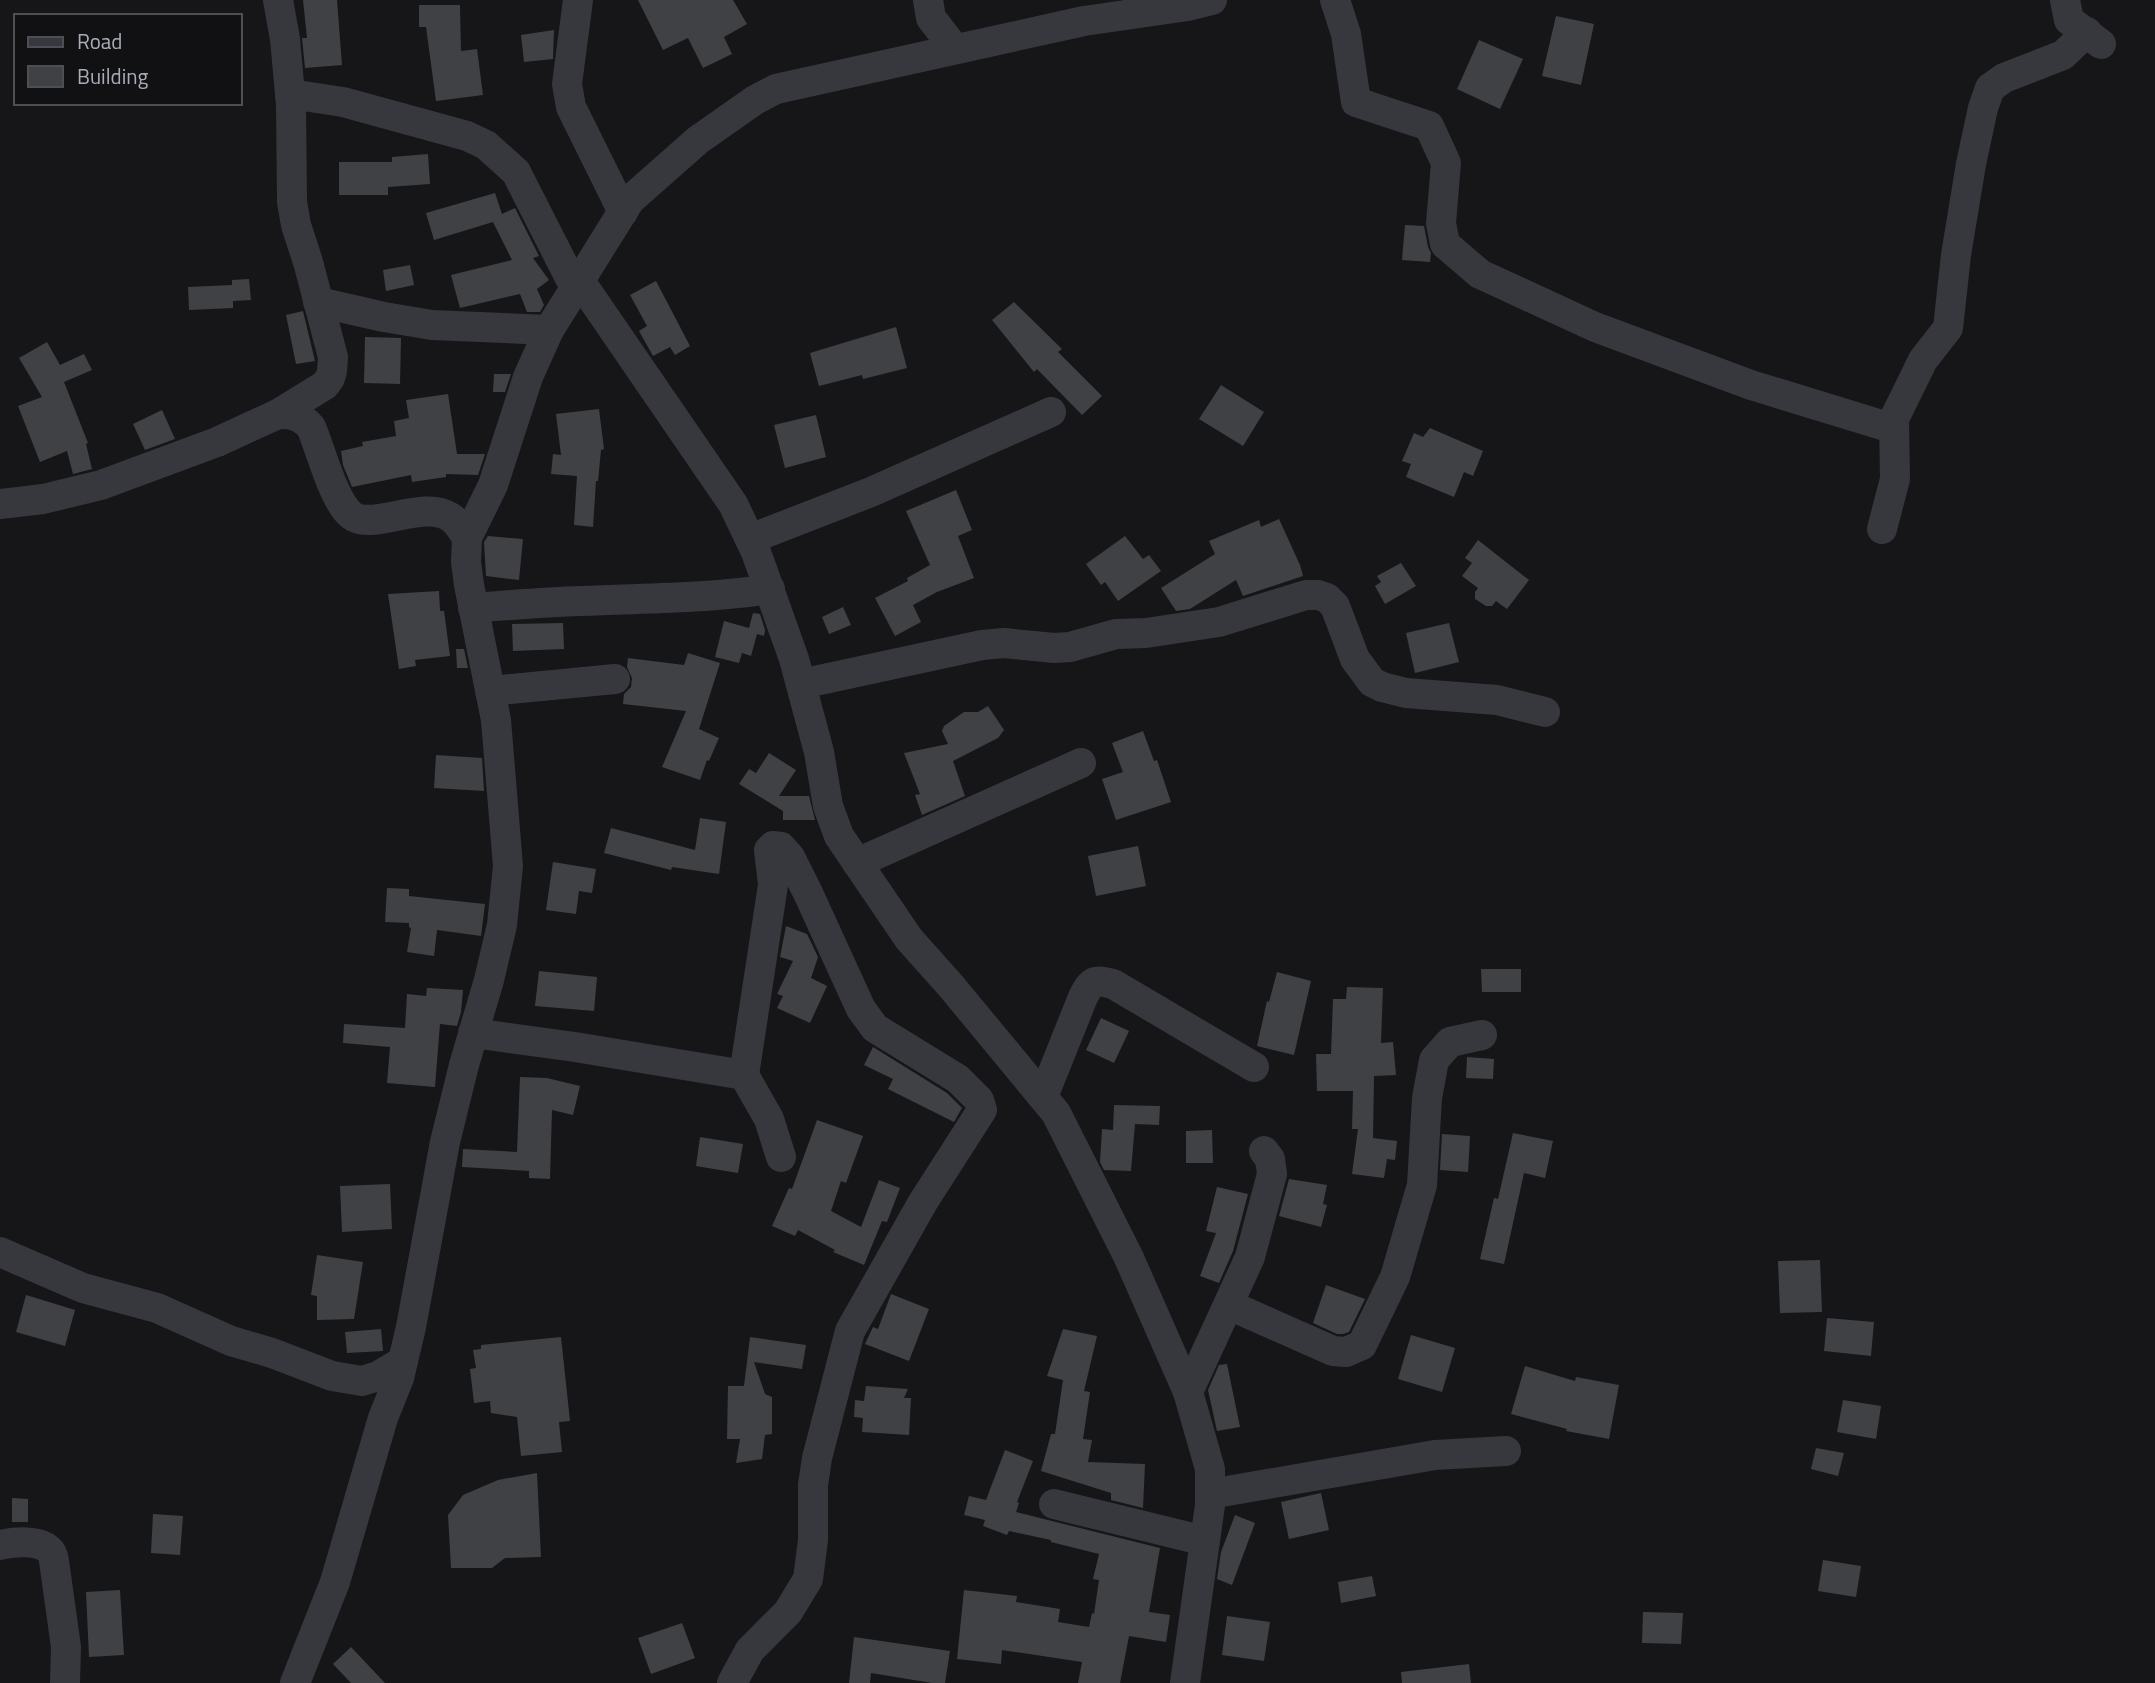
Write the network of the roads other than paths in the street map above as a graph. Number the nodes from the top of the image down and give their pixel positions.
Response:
1 (278, 0) edge
2 (578, 0) edge
3 (1212, 0) edge
4 (1335, 0) edge
5 (2065, 0) edge
6 (929, 9) edge
7 (955, 49) junction
8 (900, 62) junction
9 (290, 94) junction
10 (623, 212) junction
11 (578, 285) junction
12 (318, 302) junction
13 (549, 330) junction
14 (1051, 412) dead end
15 (278, 414) junction
16 (1894, 419) junction
17 (0, 504) edge
18 (1882, 529) dead end
19 (467, 538) junction
20 (750, 538) junction
21 (770, 589) junction
22 (473, 608) junction
23 (615, 679) dead end
24 (801, 684) junction
25 (490, 691) junction
26 (1545, 712) dead end
27 (1081, 764) dead end
28 (857, 863) junction
29 (473, 1033) junction
30 (1482, 1035) dead end
31 (1254, 1067) dead end
32 (744, 1075) junction
33 (1043, 1097) junction
34 (1264, 1151) dead end
35 (781, 1157) dead end
36 (0, 1252) edge
37 (1229, 1305) junction
38 (403, 1361) junction
39 (1188, 1392) junction
40 (1506, 1451) dead end
41 (1210, 1494) junction
42 (1054, 1504) dead end
43 (1205, 1541) junction
44 (0, 1545) edge
45 (65, 1683) edge
46 (295, 1683) edge
47 (732, 1683) edge
48 (1185, 1683) edge

1 - 9 street
2 - 10 street
3 - 7 street
4 - 16 street
5 - 16 street
6 - 7 street
6 - 8 street
7 - 8 street
8 - 10 street
9 - 11 street
9 - 12 street
10 - 11 street
11 - 13 street
11 - 20 street
12 - 13 street
12 - 15 street
13 - 19 street
14 - 20 street
15 - 17 street
15 - 19 street
16 - 18 street
19 - 22 street
20 - 21 street
21 - 22 street
21 - 24 street
22 - 25 street
23 - 25 street
24 - 26 street
24 - 28 street
25 - 29 street
27 - 28 street
28 - 33 street
29 - 32 street
29 - 38 street
30 - 37 street
31 - 33 street
32 - 35 street
32 - 47 street
33 - 39 street
34 - 37 street
36 - 38 street
37 - 39 street
38 - 46 street
39 - 41 street
40 - 41 street
41 - 43 street
42 - 43 street
43 - 48 street
44 - 45 street

